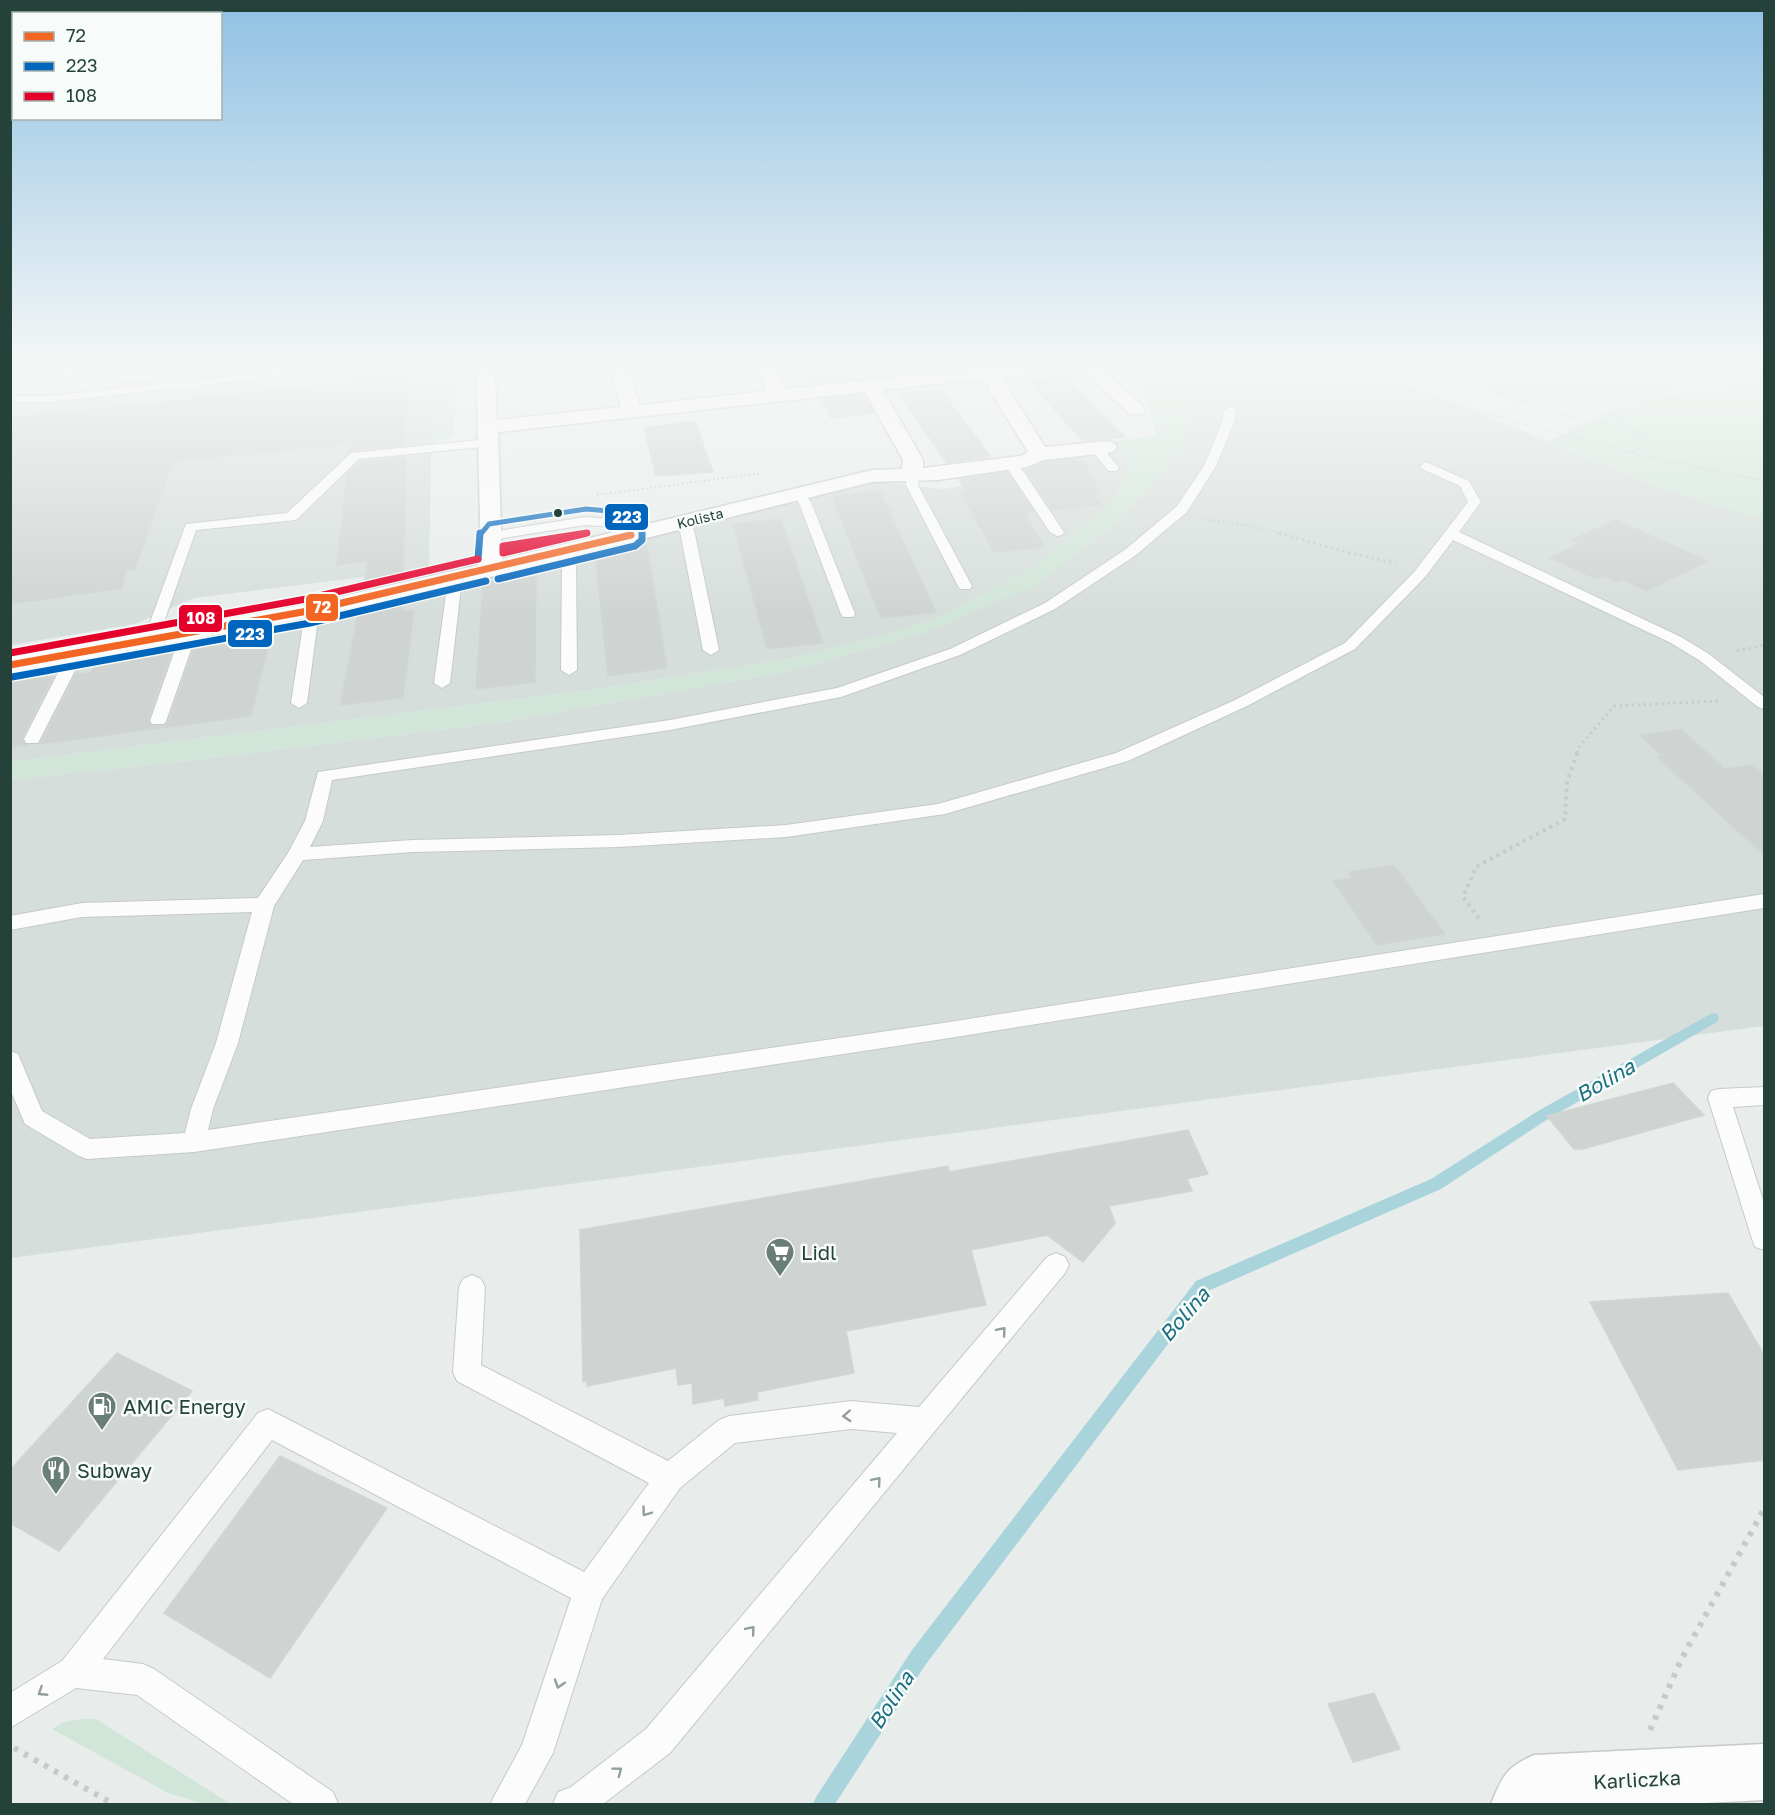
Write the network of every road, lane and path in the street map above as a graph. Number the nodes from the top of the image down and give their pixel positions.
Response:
1 (420, 446) edge
2 (488, 446) edge
3 (905, 446) edge
4 (1034, 446) edge
5 (1218, 446) edge
6 (1604, 446) edge
7 (1645, 446) edge
8 (1102, 448) joint
9 (1631, 453) junction
10 (1039, 454) junction
11 (1011, 465) junction
12 (1426, 466) dead end
13 (1113, 468) dead end
14 (762, 473) dead end
15 (912, 474) junction
16 (1764, 481) edge
17 (617, 492) junction
18 (797, 494) junction
19 (595, 495) dead end
20 (620, 500) dead end
21 (1171, 518) junction
22 (681, 523) junction
23 (1058, 532) dead end
24 (1450, 533) junction
25 (631, 535) junction
26 (491, 536) junction
27 (565, 552) junction
28 (1424, 568) junction
29 (490, 570) junction
30 (450, 579) junction
31 (965, 586) dead end
32 (308, 611) junction
33 (848, 614) dead end
34 (185, 634) junction
35 (155, 639) junction
36 (711, 650) dead end
37 (72, 654) junction
38 (10, 665) edge
39 (569, 670) dead end
40 (442, 683) dead end
41 (1761, 702) edge
42 (299, 703) dead end
43 (158, 721) dead end
44 (32, 738) dead end
45 (297, 854) junction
46 (1764, 901) edge
47 (264, 905) junction
48 (10, 923) edge
49 (1497, 942) junction
50 (10, 1060) edge
51 (1764, 1096) edge
52 (194, 1142) junction
53 (1764, 1239) edge
54 (1056, 1265) dead end
55 (472, 1287) dead end
56 (926, 1422) junction
57 (670, 1478) junction
58 (1764, 1509) edge
59 (588, 1591) junction
60 (73, 1672) junction
61 (10, 1712) edge
62 (10, 1746) edge
63 (1764, 1772) edge
64 (1628, 1780) junction
65 (113, 1804) edge
66 (321, 1804) edge
67 (507, 1804) edge
68 (570, 1804) edge
69 (1520, 1804) edge

1 - 35 lane
2 - 26 street
3 - 15 street
4 - 10 street
5 - 21 lane
6 - 9 path
7 - 9 path
8 - 10 street, Kolista
8 - 13 lane
9 - 16 path
10 - 11 street, Kolista
11 - 15 street, Kolista
11 - 23 lane
12 - 24 lane
14 - 17 path
15 - 18 street, Kolista
15 - 31 lane
17 - 19 path
17 - 20 path
18 - 22 street, Kolista
18 - 33 lane
21 - 28 path
21 - 45 lane
22 - 25 street, Kolista
22 - 36 lane
24 - 28 lane
24 - 41 lane
25 - 26 lane
25 - 27 street, Kolista
26 - 29 street
27 - 29 street, Kolista
27 - 39 lane
28 - 45 lane
29 - 30 street, Kolista
30 - 32 street, Kolista
30 - 40 lane
32 - 34 street, Kolista
32 - 42 lane
34 - 35 street, Kolista
34 - 43 lane
35 - 37 street, Kolista
37 - 38 street, Kolista
37 - 44 lane
41 - 49 path
45 - 47 lane
46 - 49 lane
47 - 48 lane
47 - 52 lane
49 - 52 lane
50 - 52 lane
51 - 53 lane
56 -> 54 lane
55 - 57 lane
56 -> 57 lane
68 -> 56 lane
57 -> 59 lane
58 - 64 path
59 - 60 lane
59 -> 67 lane
60 -> 61 lane
60 - 66 lane
62 - 65 path
63 - 64 street, Karliczka
64 - 69 street, Karliczka

